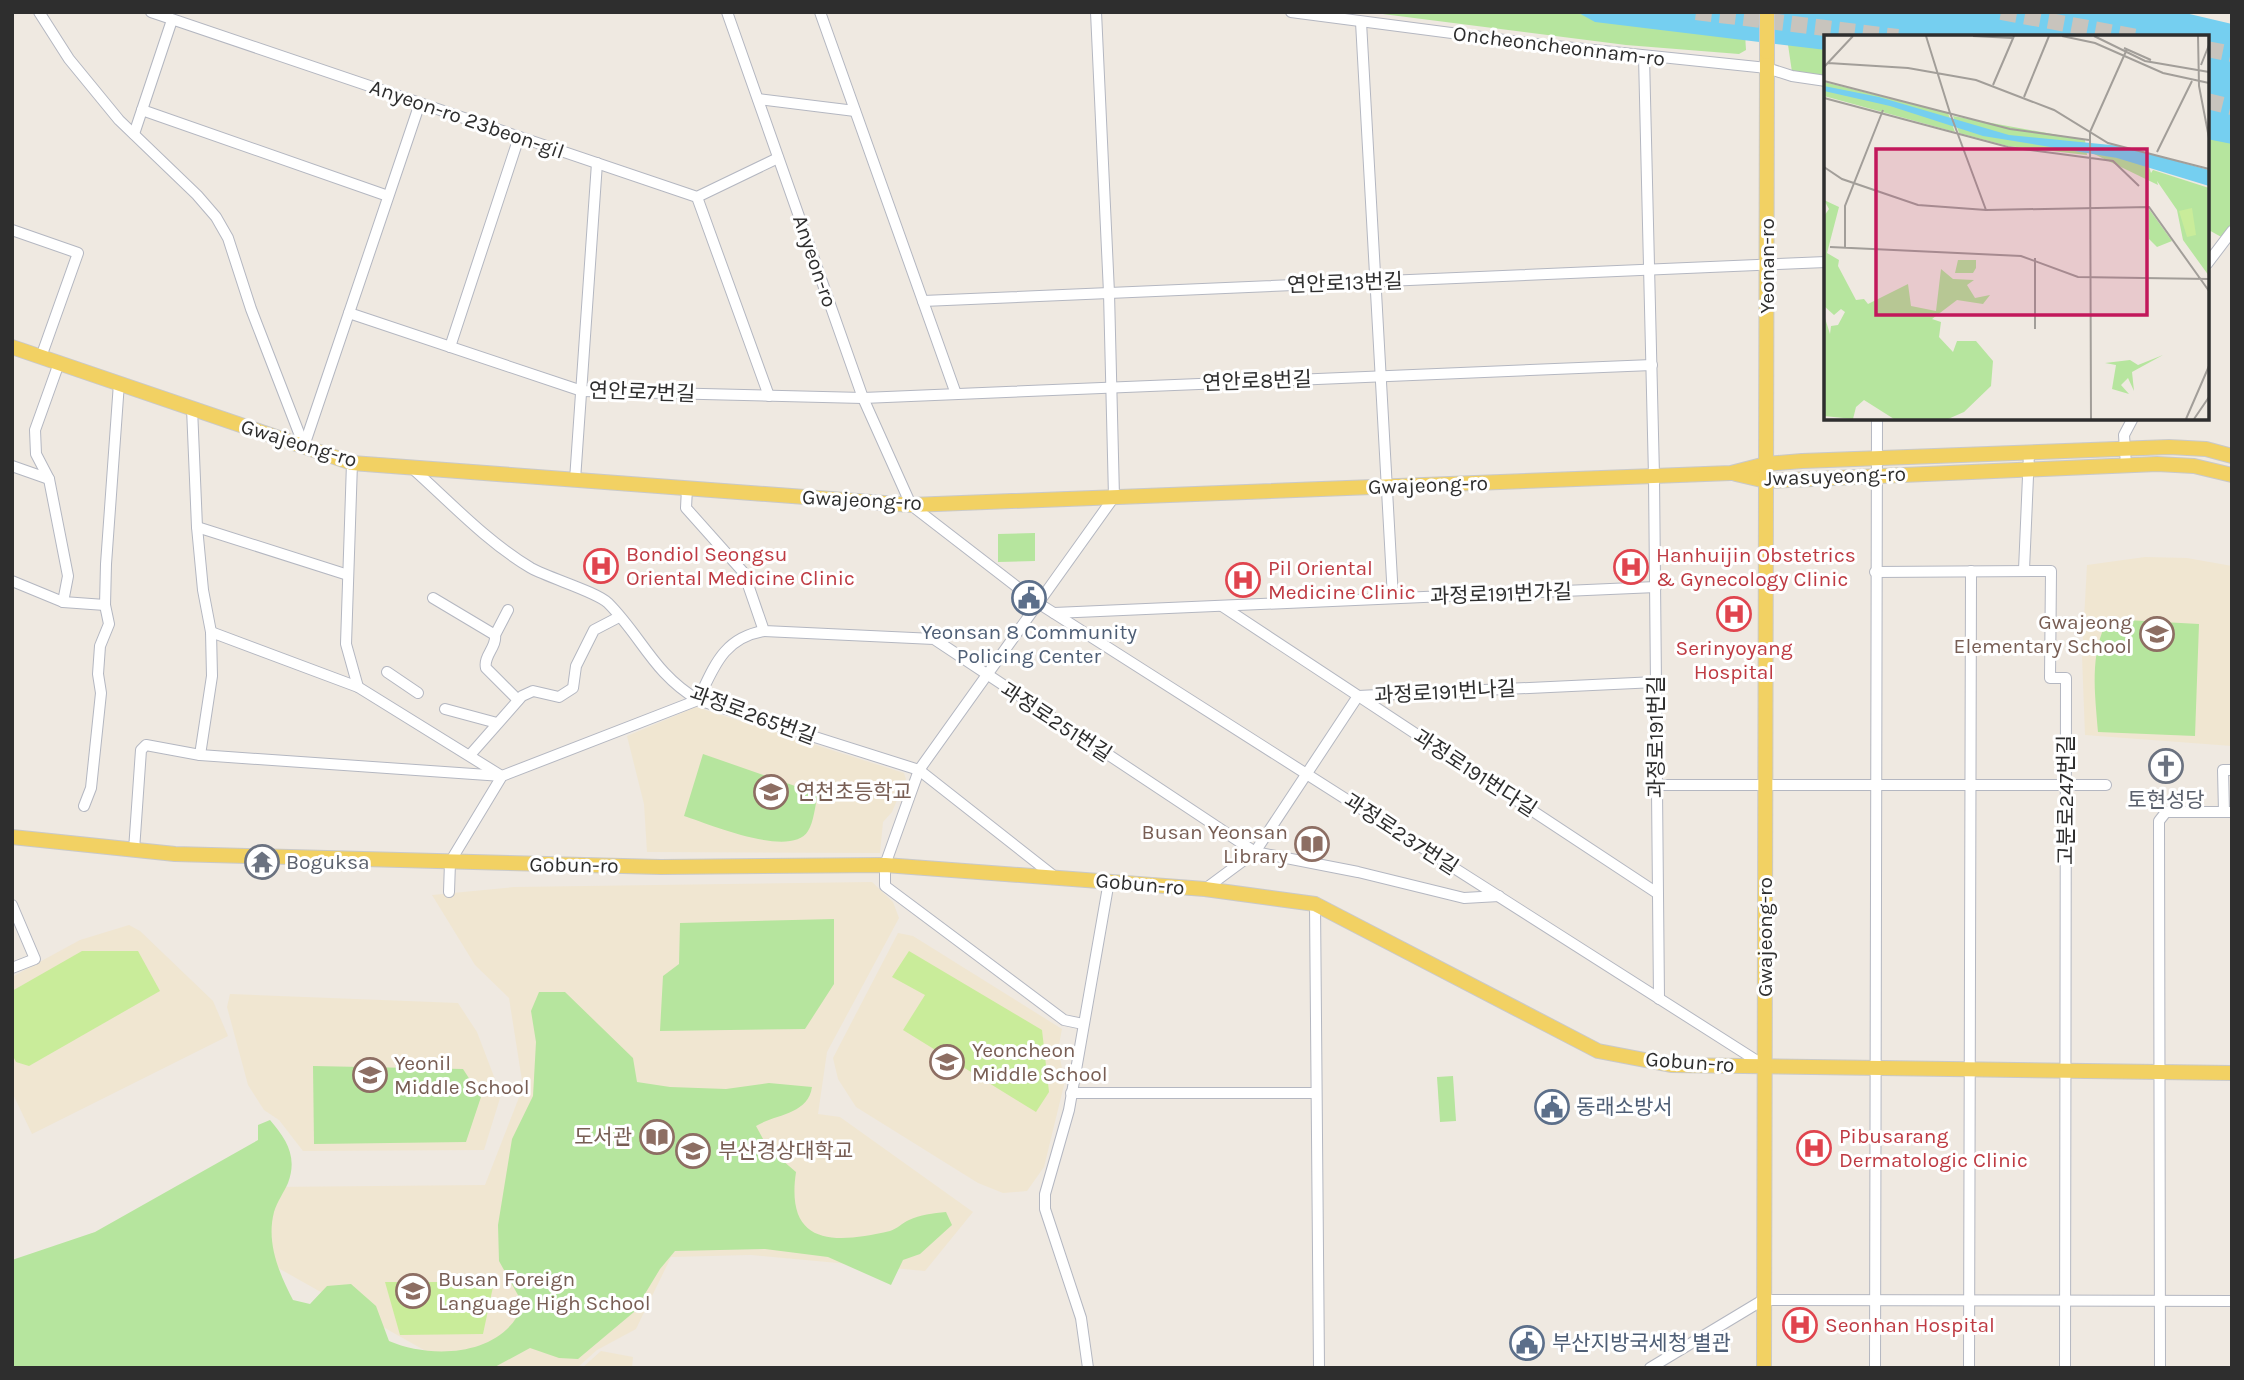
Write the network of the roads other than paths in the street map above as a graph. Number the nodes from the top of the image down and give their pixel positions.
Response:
1 (39, 12) edge
2 (151, 12) edge
3 (727, 12) edge
4 (820, 12) edge
5 (1096, 12) edge
6 (1291, 12) edge
7 (1767, 12) edge
8 (172, 20) junction
9 (1361, 22) junction
10 (1644, 56) junction
11 (1767, 68) junction
12 (1824, 81) edge
13 (758, 99) junction
14 (419, 103) junction
15 (142, 110) junction
16 (855, 111) junction
17 (134, 134) junction
18 (519, 137) junction
19 (778, 158) junction
20 (597, 163) junction
21 (388, 196) junction
22 (697, 197) junction
23 (12, 230) edge
24 (2232, 231) edge
25 (2209, 261) edge
26 (1824, 262) edge
27 (1768, 265) junction
28 (1650, 270) junction
29 (1377, 282) junction
30 (1109, 293) junction
31 (923, 301) junction
32 (349, 313) junction
33 (12, 347) edge
34 (450, 347) junction
35 (41, 357) junction
36 (59, 363) junction
37 (1652, 365) junction
38 (1381, 376) junction
39 (119, 383) junction
40 (1112, 388) junction
41 (582, 391) junction
42 (956, 394) junction
43 (769, 396) junction
44 (863, 398) junction
45 (192, 408) junction
46 (1877, 420) edge
47 (2132, 420) edge
48 (303, 446) junction
49 (2125, 449) junction
50 (2029, 453) junction
51 (2232, 456) edge
52 (352, 463) junction
53 (1766, 464) junction
54 (2126, 465) junction
55 (12, 466) edge
56 (412, 467) junction
57 (1876, 467) junction
58 (2028, 470) junction
59 (1731, 473) junction
60 (2232, 475) edge
61 (1654, 476) junction
62 (49, 479) junction
63 (575, 480) junction
64 (1766, 481) junction
65 (1387, 487) junction
66 (687, 488) junction
67 (1114, 497) junction
68 (912, 505) junction
69 (197, 527) junction
70 (2024, 570) junction
71 (1971, 571) junction
72 (1875, 572) junction
73 (348, 575) junction
74 (12, 580) edge
75 (1656, 587) junction
76 (433, 598) dead end
77 (1393, 598) junction
78 (63, 602) junction
79 (1038, 603) junction
80 (105, 605) junction
81 (1222, 606) junction
82 (508, 610) dead end
83 (1054, 613) junction
84 (619, 617) junction
85 (764, 631) junction
86 (211, 632) junction
87 (495, 635) junction
88 (387, 672) dead end
89 (986, 676) junction
90 (1656, 682) junction
91 (359, 687) junction
92 (418, 693) dead end
93 (1358, 696) junction
94 (518, 701) junction
95 (698, 701) junction
96 (445, 709) dead end
97 (497, 723) junction
98 (200, 754) junction
99 (470, 755) junction
100 (2232, 769) edge
101 (919, 770) junction
102 (1307, 774) junction
103 (502, 776) junction
104 (1656, 785) junction
105 (1765, 785) junction
106 (1875, 785) junction
107 (1971, 785) junction
108 (2066, 785) junction
109 (2106, 785) dead end
110 (85, 806) dead end
111 (2228, 812) edge
112 (12, 837) edge
113 (134, 850) junction
114 (1255, 852) junction
115 (450, 862) junction
116 (885, 865) junction
117 (1055, 877) junction
118 (1110, 881) junction
119 (1205, 889) junction
120 (449, 892) dead end
121 (1657, 893) junction
122 (1499, 896) junction
123 (1315, 904) junction
124 (12, 905) edge
125 (12, 968) edge
126 (1659, 999) junction
127 (1083, 1024) junction
128 (1765, 1066) junction
129 (1875, 1068) junction
130 (1970, 1069) junction
131 (2066, 1071) junction
132 (2161, 1072) junction
133 (2232, 1073) edge
134 (1071, 1093) junction
135 (1317, 1093) junction
136 (1763, 1300) junction
137 (1875, 1300) junction
138 (1969, 1300) junction
139 (2066, 1300) junction
140 (2161, 1300) junction
141 (2232, 1301) edge
142 (1088, 1368) edge
143 (1319, 1368) edge
144 (1650, 1368) edge
145 (1763, 1368) edge
146 (1875, 1368) edge
147 (1969, 1368) edge
148 (2065, 1368) edge
149 (2160, 1368) edge

1 - 17 street
2 - 8 street, Anyeon-ro 23beon-gil
3 - 13 street, Anyeon-ro
4 - 16 street
5 - 30 street
6 - 9 street, Oncheoncheonnam-ro
7 - 11 main road, Yeonan-ro, bridge
8 - 14 street, Anyeon-ro 23beon-gil
8 - 15 street
9 - 10 street, Oncheoncheonnam-ro
9 - 29 street
10 - 11 street, Oncheoncheonnam-ro
10 - 28 street, 과정로191번길
11 - 12 street, Oncheoncheonnam-ro
11 - 27 main road, Yeonan-ro
13 - 16 street
13 - 19 street, Anyeon-ro
14 - 18 street, Anyeon-ro 23beon-gil
14 - 21 street
15 - 17 street
15 - 21 street
16 - 31 street
17 - 48 street
18 - 20 street, Anyeon-ro 23beon-gil
18 - 34 street
19 - 22 street
19 - 44 street, Anyeon-ro
20 - 22 street, Anyeon-ro 23beon-gil
20 - 41 street
21 - 32 street
22 - 43 street
23 - 35 street
24 - 25 street
26 - 27 street, 연안로13번길
27 - 28 street, 연안로13번길
27 - 53 main road, Yeonan-ro
28 - 29 street, 연안로13번길
28 - 37 street, 과정로191번길
29 - 30 street, 연안로13번길
29 - 38 street
30 - 31 street, 연안로13번길
30 - 40 street
31 - 42 street
32 - 34 street, 연안로7번길
32 - 48 street
33 - 35 main road, Gwajeong-ro
34 - 41 street, 연안로7번길
35 - 36 main road, Gwajeong-ro
36 - 39 main road, Gwajeong-ro
36 - 62 street
37 - 38 street, 연안로8번길
37 - 61 street, 과정로191번길
38 - 40 street, 연안로8번길
38 - 65 street
39 - 45 main road, Gwajeong-ro
39 - 80 street
40 - 42 street, 연안로8번길
40 - 67 street
41 - 43 street, 연안로7번길
41 - 63 street
42 - 44 street, 연안로8번길
43 - 44 street, 연안로7번길
44 - 68 street, Anyeon-ro
45 - 48 main road, Gwajeong-ro
45 - 69 street
46 - 57 street
47 - 49 street
48 - 52 main road, Gwajeong-ro
49 - 50 main road, Jwasuyeong-ro
49 - 51 main road, Jwasuyeong-ro
49 - 54 street
50 - 57 main road, Jwasuyeong-ro
50 - 58 street
52 - 56 main road, Gwajeong-ro
52 - 73 street
53 - 57 main road, Jwasuyeong-ro
53 - 59 main road, Jwasuyeong-ro
53 - 64 main road, Gwajeong-ro
54 - 58 main road, Jwasuyeong-ro
54 - 60 main road, Jwasuyeong-ro
55 - 62 street
56 - 63 main road, Gwajeong-ro
56 - 84 street, 과정로265번길
57 - 58 main road, Jwasuyeong-ro
57 - 64 main road, Jwasuyeong-ro
57 - 72 street
58 - 70 street
59 - 61 main road, Gwajeong-ro
59 - 64 main road, Jwasuyeong-ro
61 - 65 main road, Gwajeong-ro
61 - 75 street, 과정로191번길
62 - 78 street
63 - 66 main road, Gwajeong-ro
64 - 105 main road, Gwajeong-ro
65 - 67 main road, Gwajeong-ro
65 - 77 street
66 - 68 main road, Gwajeong-ro
66 - 85 street
67 - 68 main road, Gwajeong-ro
67 - 79 street
68 - 79 street, 과정로237번길
69 - 73 street
69 - 86 street
70 - 71 street
70 - 108 street, 고분로247번길
71 - 72 street
71 - 107 street
72 - 106 street
73 - 91 street
74 - 78 street
75 - 77 street, 과정로191번가길
75 - 90 street, 과정로191번길
76 - 87 street
77 - 81 street, 과정로191번가길
78 - 80 street
79 - 83 street, 과정로237번길
79 - 89 street
80 - 110 street
81 - 83 street, 과정로191번가길
81 - 93 street, 과정로191번다길
82 - 87 street
83 - 102 street, 과정로237번길
84 - 94 street
84 - 95 street, 과정로265번길
85 - 89 street, 과정로251번길
85 - 95 street
86 - 91 street
86 - 98 street
87 - 94 street
88 - 92 street
89 - 101 street
89 - 114 street, 과정로251번길
90 - 93 street, 과정로191번나길
90 - 104 street, 과정로191번길
91 - 99 street
93 - 102 street, 과정로191번나길
93 - 121 street, 과정로191번다길
94 - 97 street
95 - 101 street, 과정로265번길
95 - 103 street
96 - 97 street
97 - 99 street
98 - 103 street
98 - 113 street
99 - 103 street
100 - 111 street
101 - 116 street
101 - 117 street, 과정로265번길
102 - 114 street, 과정로191번나길
102 - 122 street, 과정로237번길
103 - 115 street
104 - 105 street
104 - 121 street, 과정로191번길
105 - 106 street
105 - 128 main road, Gwajeong-ro
106 - 107 street
106 - 129 street
107 - 108 street
107 - 130 street
108 - 109 street
108 - 131 street, 고분로247번길
111 - 132 street
112 - 113 main road, Gobun-ro
113 - 115 main road, Gobun-ro
114 - 119 street, 과정로191번나길
114 - 122 street, 과정로251번길
115 - 116 main road, Gobun-ro
115 - 120 street
116 - 117 main road, Gobun-ro
116 - 127 street
117 - 118 main road, Gobun-ro
118 - 119 main road, Gobun-ro
118 - 127 street
119 - 123 main road, Gobun-ro
121 - 126 street, 과정로191번길
122 - 126 street, 과정로237번길
123 - 128 main road, Gobun-ro
123 - 135 street
124 - 125 street
126 - 128 street, 과정로237번길
127 - 134 street
128 - 129 main road, Gobun-ro
128 - 136 main road, Gwajeong-ro
129 - 130 main road, Gobun-ro
129 - 137 street
130 - 131 main road, Gobun-ro
130 - 138 street
131 - 132 main road, Gobun-ro
131 - 139 street, 고분로247번길
132 - 133 main road, Gobun-ro
132 - 140 street
134 - 135 street
134 - 142 street
135 - 143 street
136 - 137 street
136 - 144 street
136 - 145 main road, Gwajeong-ro
137 - 138 street
137 - 146 street
138 - 139 street
138 - 147 street
139 - 140 street
139 - 148 street, 고분로247번길
140 - 141 street
140 - 149 street

